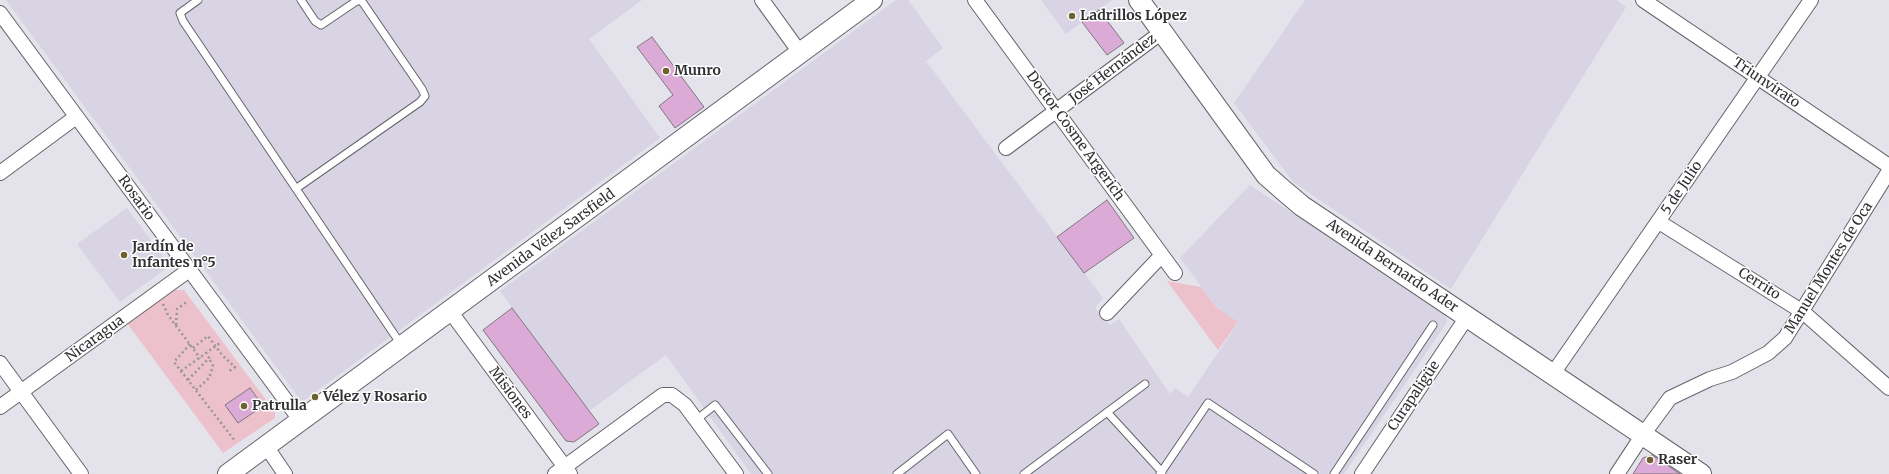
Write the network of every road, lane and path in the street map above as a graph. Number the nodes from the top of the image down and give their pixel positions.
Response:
1 (198, 0) edge
2 (301, 0) edge
3 (762, 0) edge
4 (872, 0) edge
5 (975, 0) edge
6 (1139, 0) edge
7 (1643, 0) edge
8 (1811, 0) edge
9 (0, 13) edge
10 (1162, 32) junction
11 (801, 54) junction
12 (1758, 77) junction
13 (1058, 111) junction
14 (76, 117) junction
15 (1006, 148) dead end
16 (1889, 166) edge
17 (1889, 172) edge
18 (0, 173) edge
19 (297, 188) junction
20 (1659, 222) junction
21 (1162, 255) junction
22 (189, 270) junction
23 (1175, 273) dead end
24 (164, 301) dead end
25 (188, 301) dead end
26 (450, 312) junction
27 (1803, 312) junction
28 (1107, 313) dead end
29 (1467, 317) junction
30 (1433, 325) dead end
31 (176, 326) junction
32 (220, 343) dead end
33 (190, 344) junction
34 (216, 346) junction
35 (402, 347) junction
36 (192, 348) junction
37 (207, 353) junction
38 (200, 358) junction
39 (209, 358) junction
40 (0, 363) edge
41 (181, 371) junction
42 (228, 372) dead end
43 (1552, 375) junction
44 (188, 380) junction
45 (1144, 384) dead end
46 (1889, 388) edge
47 (196, 390) junction
48 (22, 392) junction
49 (0, 407) edge
50 (1107, 412) junction
51 (696, 420) junction
52 (301, 421) junction
53 (1642, 436) junction
54 (235, 440) dead end
55 (266, 446) junction
56 (563, 471) edge
57 (1161, 473) edge
58 (81, 474) edge
59 (228, 474) edge
60 (286, 474) edge
61 (736, 474) edge
62 (768, 474) edge
63 (897, 474) edge
64 (976, 474) edge
65 (1024, 474) edge
66 (1314, 474) edge
67 (1334, 474) edge
68 (1362, 474) edge
69 (1617, 474) edge
70 (1701, 474) edge

1 - 19 lane
2 - 19 lane
3 - 11 street
4 - 11 main road, Avenida Vélez Sarsfield
5 - 13 street, Doctor Cosme Argerich
6 - 10 main road, Avenida Bernardo Ader
7 - 12 street, Triunvirato
8 - 12 street, 5 de Julio
9 - 14 street, Rosario
10 - 13 street, José Hernández
10 - 29 main road, Avenida Bernardo Ader
11 - 26 main road, Avenida Vélez Sarsfield
12 - 16 street, Triunvirato
12 - 20 street, 5 de Julio
13 - 15 street, José Hernández
13 - 21 street, Doctor Cosme Argerich
14 - 18 street
14 - 22 street, Rosario
17 - 27 street, Manuel Montes de Oca
19 - 35 lane
20 - 27 street, Cerrito
20 - 43 street, 5 de Julio
21 - 23 street, Doctor Cosme Argerich
21 - 28 street
22 - 48 street, Nicaragua
22 - 52 street, Rosario
24 - 31 path
25 - 31 path
26 - 35 main road, Avenida Vélez Sarsfield
26 - 56 street, Misiones
27 - 46 street, Cerrito
27 - 53 street, Manuel Montes de Oca
29 - 43 main road, Avenida Bernardo Ader
29 - 68 street, Curapaligüe
30 - 67 lane
31 - 33 path
32 - 34 path
33 - 36 path
33 - 41 path
34 - 36 path
34 - 37 path
34 - 42 path
35 - 52 main road, Avenida Vélez Sarsfield
36 - 38 path
37 - 38 path
37 - 39 path
38 - 41 path
39 - 44 path
39 - 47 path
40 - 48 street
41 - 44 path
43 - 53 main road, Avenida Bernardo Ader
44 - 47 path
45 - 50 lane
47 - 54 path
48 - 49 street, Nicaragua
48 - 58 street
50 - 57 lane
50 - 65 lane
51 - 56 street
51 - 61 street
51 - 62 lane
52 - 55 main road, Avenida Vélez Sarsfield
53 - 69 street, Manuel Montes de Oca
53 - 70 main road, Avenida Bernardo Ader
55 - 59 main road, Avenida Vélez Sarsfield
55 - 60 street
57 - 66 lane
63 - 64 lane

